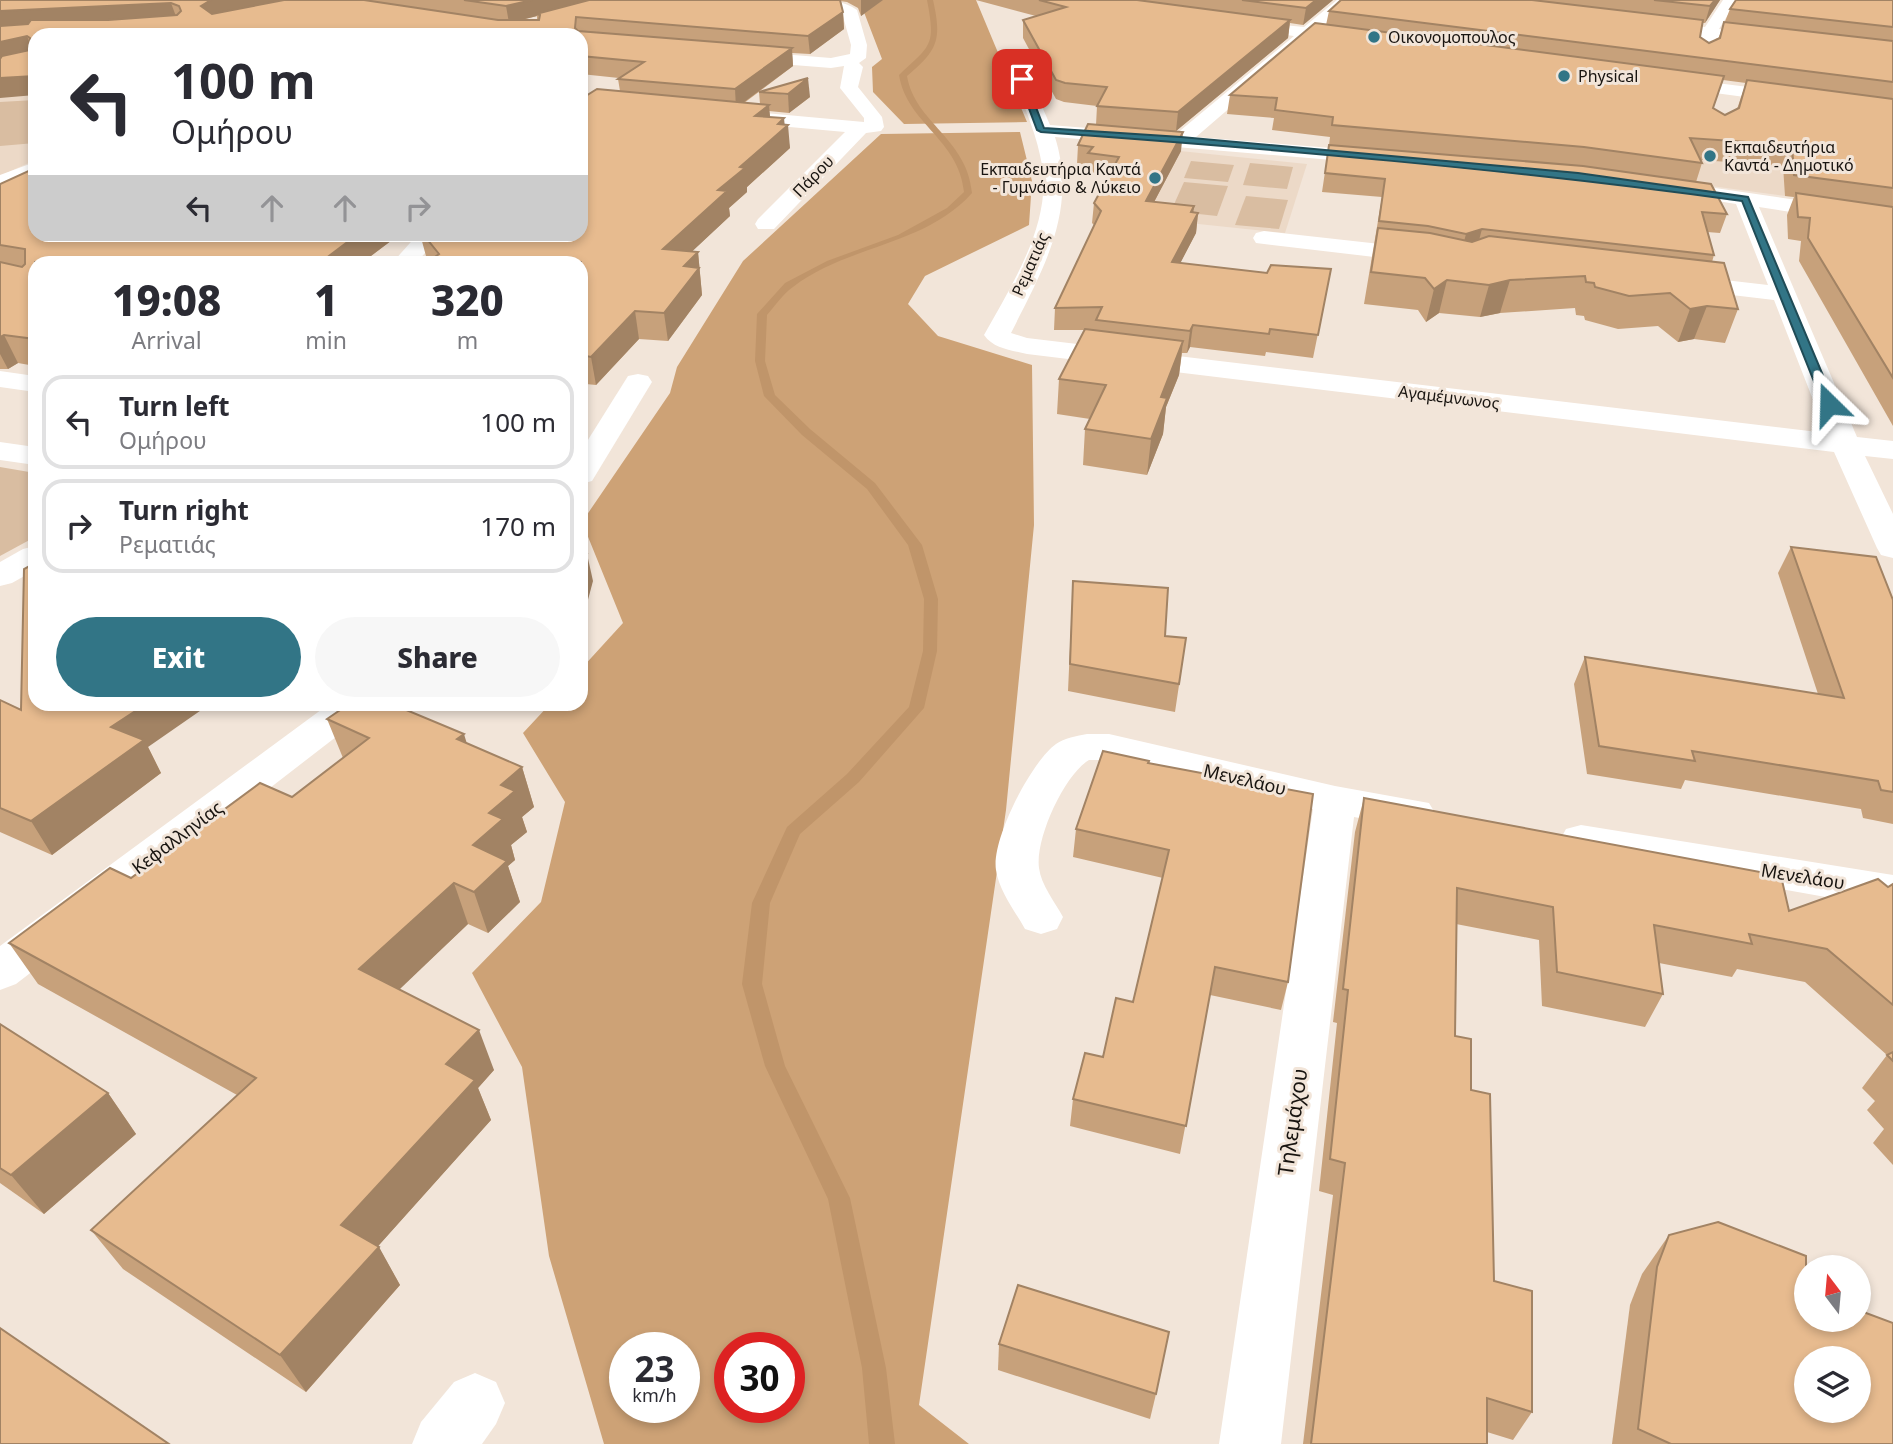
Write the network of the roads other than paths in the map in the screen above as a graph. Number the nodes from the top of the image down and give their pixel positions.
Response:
1 (817, 0) edge
2 (1346, 0) edge
3 (1731, 0) edge
4 (1224, 22) edge
5 (1632, 23) edge
6 (1309, 33) junction
7 (1709, 33) junction
8 (1377, 42) edge
9 (1788, 42) edge
10 (729, 55) edge
11 (1014, 60) dead end
12 (844, 62) junction
13 (1647, 79) edge
14 (1696, 86) junction
15 (1893, 111) edge
16 (714, 114) edge
17 (860, 128) junction
18 (1041, 130) junction
19 (1181, 140) junction
20 (1402, 160) edge
21 (28, 171) edge
22 (0, 183) edge
23 (1651, 185) edge
24 (1745, 199) junction
25 (1893, 221) edge
26 (766, 224) dead end
27 (1264, 237) dead end
28 (423, 242) edge
29 (410, 256) edge
30 (1442, 261) edge
31 (1660, 280) edge
32 (1784, 294) junction
33 (1005, 341) joint
34 (0, 379) edge
35 (638, 382) dead end
36 (28, 383) edge
37 (1845, 444) junction
38 (1893, 450) edge
39 (0, 451) edge
40 (28, 455) edge
41 (588, 464) edge
42 (1893, 548) edge
43 (28, 560) edge
44 (0, 576) edge
45 (345, 711) edge
46 (1335, 800) junction
47 (1458, 820) edge
48 (1540, 833) edge
49 (1893, 892) edge
50 (1041, 917) dead end
51 (0, 971) edge
52 (1250, 1444) edge

1 - 12 street
2 - 6 street
3 - 7 street
4 - 6 street
5 - 7 street
6 - 8 street
6 - 19 street
7 - 9 street
7 - 14 street
10 - 12 street
11 - 18 street, Ρεματιάς
12 - 17 street
13 - 14 street
14 - 15 street
16 - 17 street
17 - 26 street, Πάρου
18 - 19 street
18 - 33 street, Ρεματιάς
19 - 20 street
21 - 22 street
23 - 24 street
24 - 25 street
24 - 32 street
27 - 30 street
28 - 29 street
31 - 32 street
32 - 37 street
33 - 37 street, Αγαμέμνωνος
34 - 36 street
35 - 41 street
37 - 38 street, Αγαμέμνωνος
37 - 42 street
39 - 40 street
43 - 44 street
45 - 51 street, Κεφαλληνίας
46 - 47 street, Μενελάου
46 - 50 street, Μενελάου
46 - 52 street, Τηλεμάχου
48 - 49 street, Μενελάου

